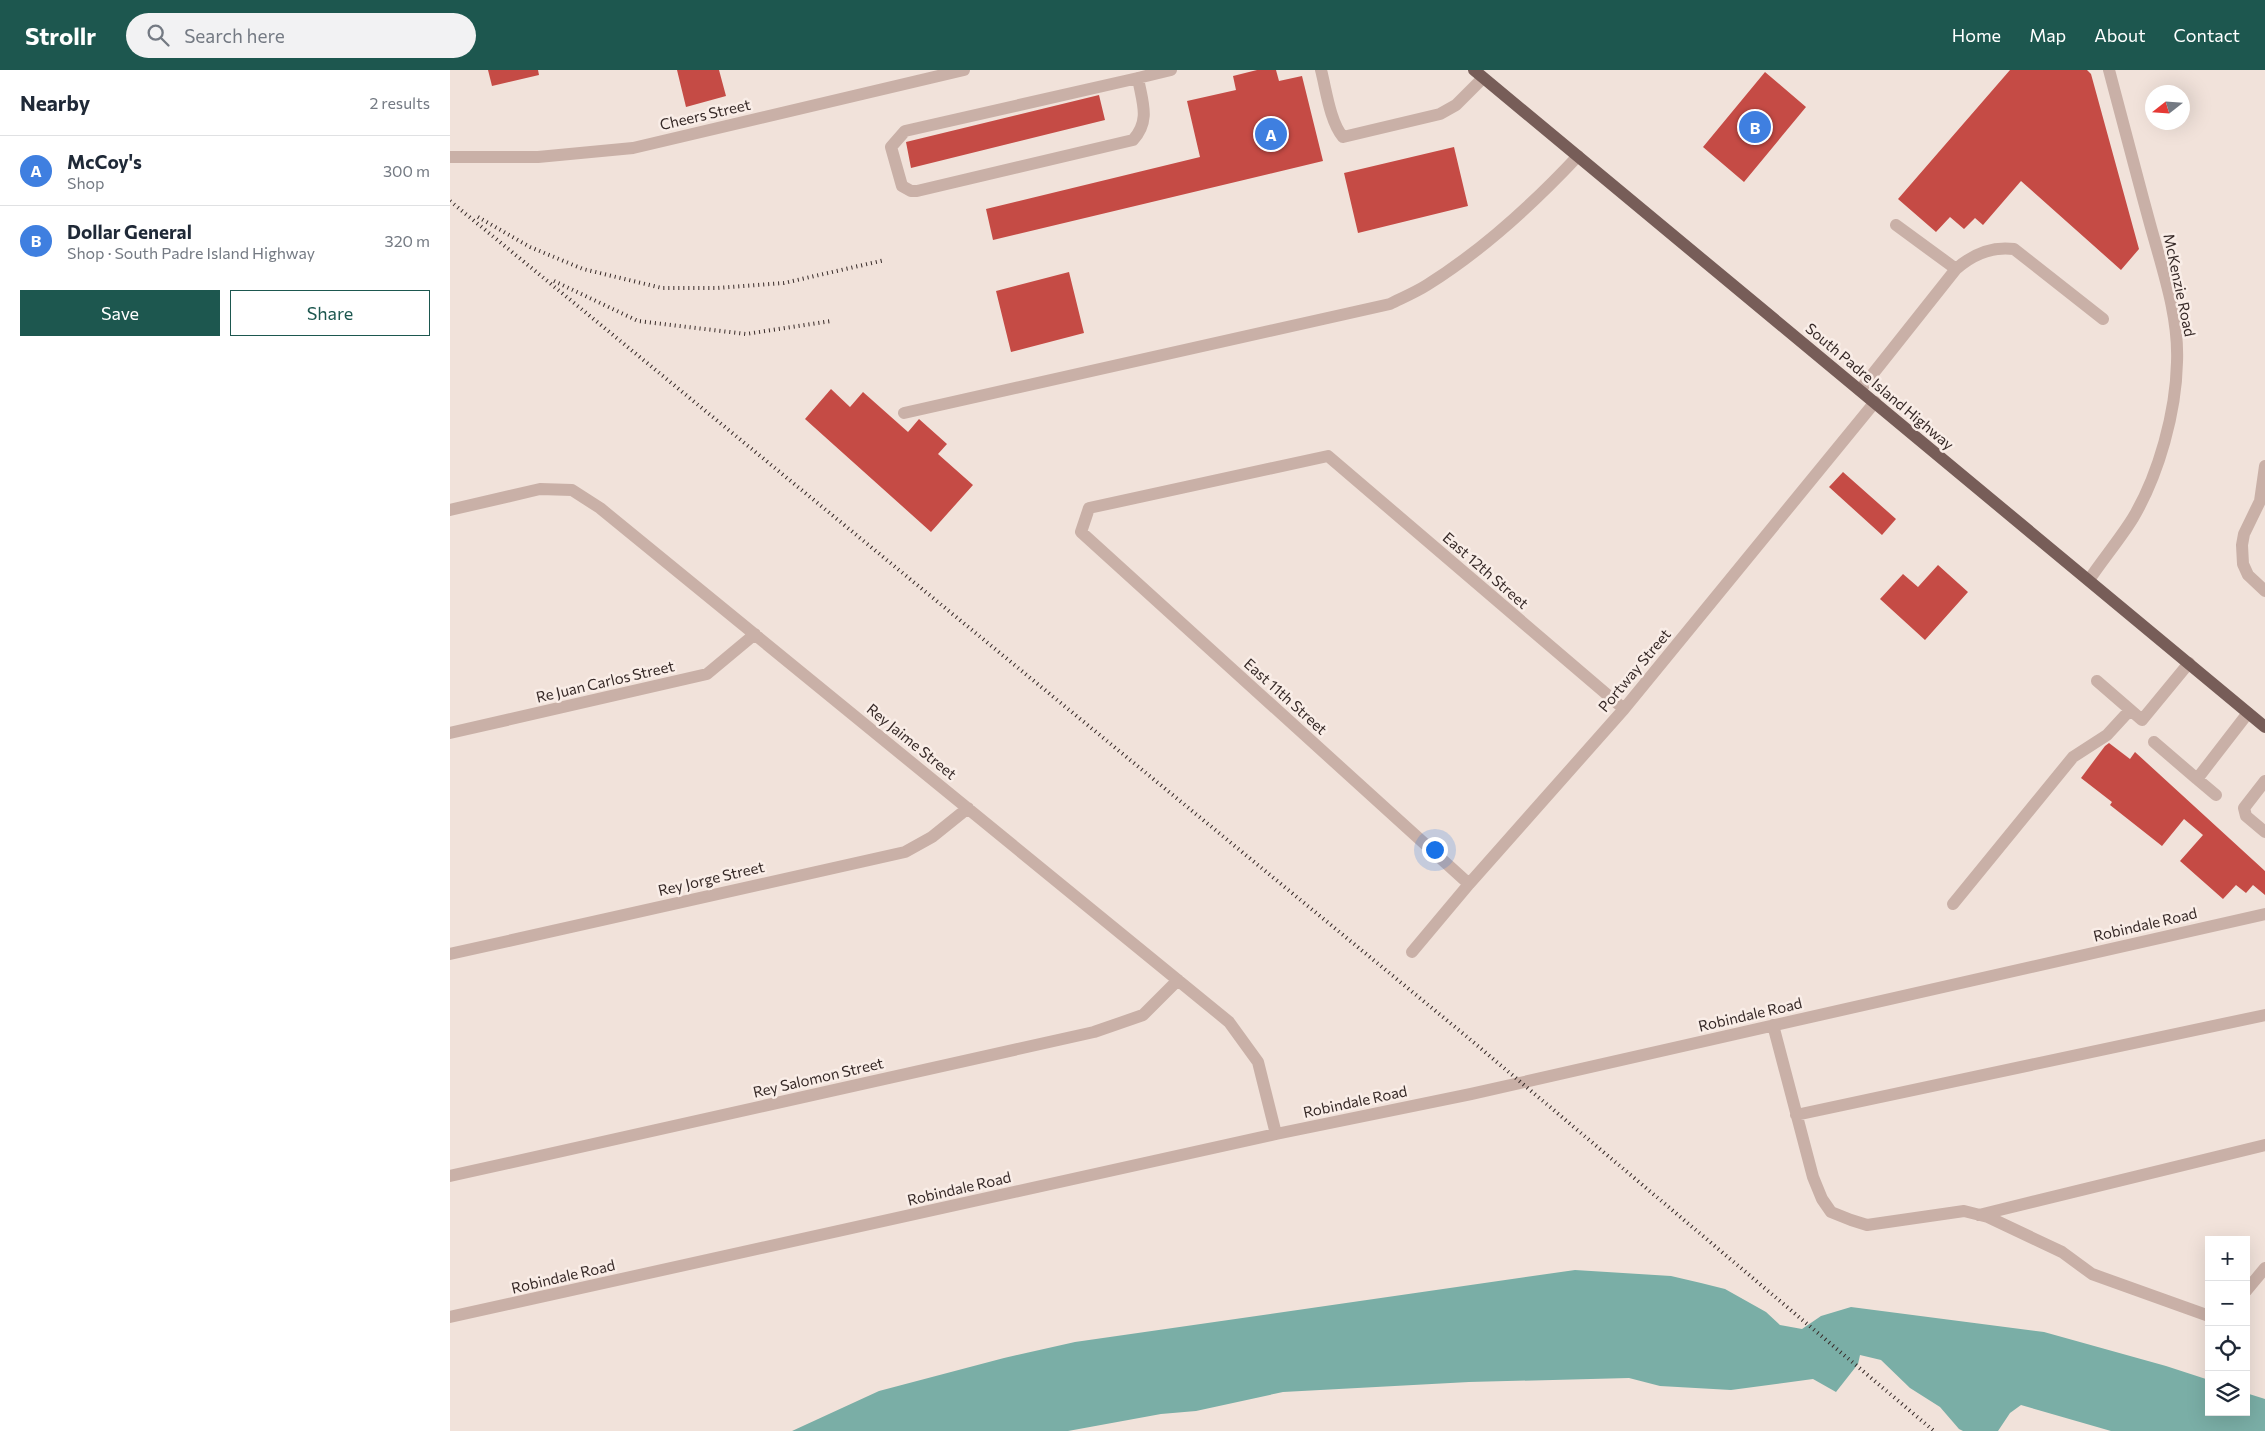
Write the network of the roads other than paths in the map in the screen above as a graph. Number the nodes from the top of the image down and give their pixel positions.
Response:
1 (964, 70) edge
2 (1171, 70) edge
3 (1321, 70) edge
4 (2109, 70) edge
5 (1478, 74) edge
6 (1138, 78) junction
7 (1578, 156) junction
8 (450, 158) edge
9 (1896, 225) dead end
10 (1956, 269) junction
11 (2102, 319) dead end
12 (1860, 390) junction
13 (1874, 402) junction
14 (904, 414) dead end
15 (1328, 456) joint
16 (2265, 466) edge
17 (450, 510) edge
18 (2089, 580) junction
19 (2265, 591) edge
20 (755, 634) junction
21 (2188, 663) junction
22 (2097, 681) dead end
23 (1624, 709) junction
24 (2130, 710) junction
25 (2248, 713) junction
26 (2264, 723) edge
27 (450, 733) edge
28 (2154, 742) dead end
29 (2197, 779) junction
30 (2265, 781) edge
31 (2216, 795) dead end
32 (968, 808) junction
33 (2265, 832) edge
34 (1469, 884) junction
35 (1953, 904) dead end
36 (2265, 914) edge
37 (1412, 952) dead end
38 (450, 954) edge
39 (1178, 980) junction
40 (2265, 1015) edge
41 (1773, 1026) junction
42 (1796, 1115) junction
43 (1276, 1134) junction
44 (2265, 1145) edge
45 (450, 1176) edge
46 (1978, 1215) junction
47 (2265, 1268) edge
48 (2250, 1286) edge
49 (2205, 1315) edge
50 (450, 1317) edge

1 - 8 street, Cheers Street
2 - 6 street
3 - 5 street
4 - 18 street, McKenzie Road
5 - 7 main road, South Padre Island Highway
6 - 6 street
7 - 12 main road, South Padre Island Highway
7 - 14 street
9 - 10 street
10 - 11 street
10 - 12 street
12 - 13 main road, South Padre Island Highway
13 - 18 main road, South Padre Island Highway
13 - 23 street, Portway Street
15 - 23 street, East 12th Street
15 - 34 street, East 11th Street
16 - 19 street
17 - 20 street, Rey Jaime Street
18 - 21 main road, South Padre Island Highway
20 - 27 street, Re Juan Carlos Street
20 - 32 street, Rey Jaime Street
21 - 24 street
21 - 25 main road, South Padre Island Highway
22 - 24 street
23 - 34 street, Portway Street
24 - 35 street
25 - 26 main road, South Padre Island Highway
25 - 29 street
28 - 29 street
29 - 31 street
30 - 33 street
32 - 38 street, Rey Jorge Street
32 - 39 street, Rey Jaime Street
34 - 37 street, Portway Street
36 - 41 street, Robindale Road
39 - 43 street, Rey Jaime Street
39 - 45 street, Rey Salomon Street
40 - 42 street
41 - 42 street
41 - 43 street, Robindale Road
42 - 46 street
43 - 50 street, Robindale Road
44 - 46 street
46 - 49 street
47 - 48 street

